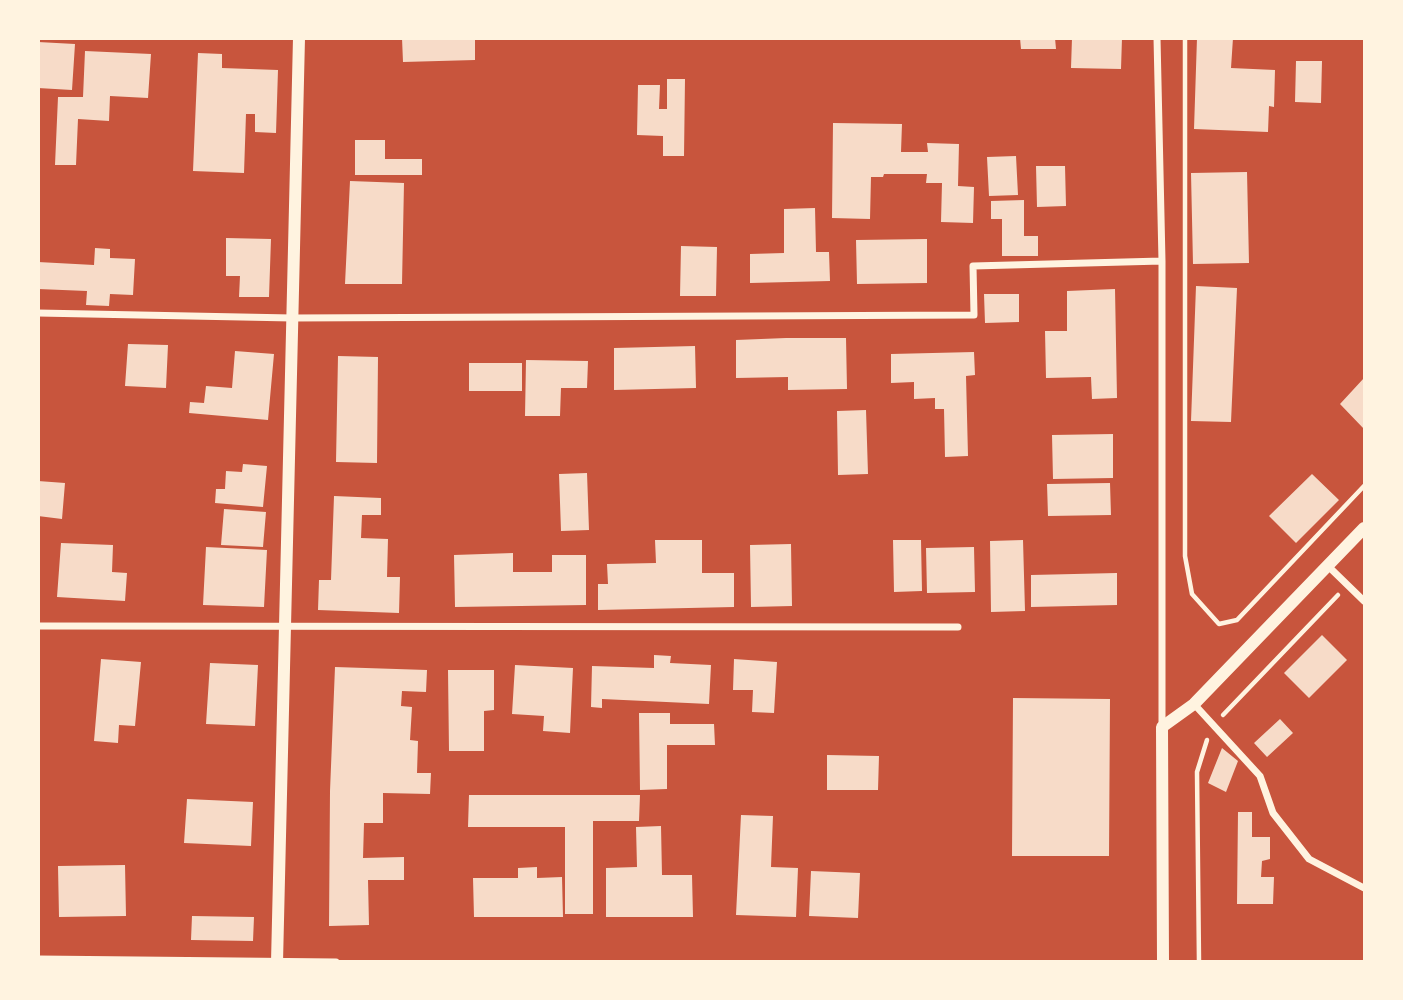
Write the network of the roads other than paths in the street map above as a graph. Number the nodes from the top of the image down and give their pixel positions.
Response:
1 (299, 38) edge
2 (1157, 38) edge
3 (1162, 261) junction
4 (38, 313) edge
5 (292, 318) junction
6 (1364, 528) edge
7 (1328, 566) junction
8 (1364, 601) edge
9 (38, 625) edge
10 (286, 626) junction
11 (958, 627) dead end
12 (1194, 704) junction
13 (1162, 727) junction
14 (1364, 888) edge
15 (38, 959) edge
16 (277, 961) edge
17 (336, 961) edge
18 (1163, 961) edge

1 - 5 street
2 - 3 street
3 - 5 street
3 - 13 street
4 - 5 street
5 - 10 street
6 - 7 street
7 - 8 street
7 - 12 street
9 - 10 street
10 - 11 street
10 - 16 street
12 - 13 street
12 - 14 street
13 - 18 street
15 - 16 street
16 - 17 street

